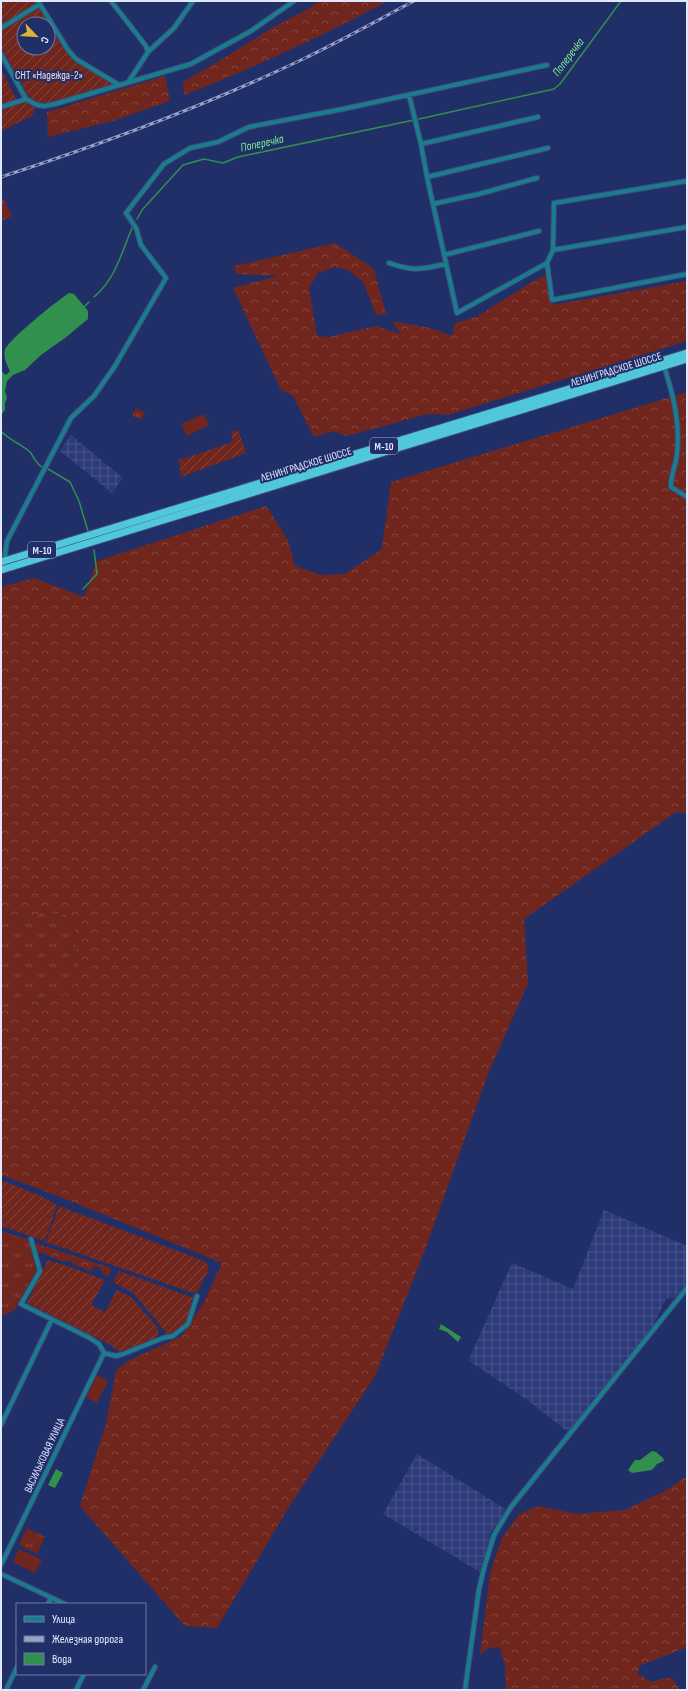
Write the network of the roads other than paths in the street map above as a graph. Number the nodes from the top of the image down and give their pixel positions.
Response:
1 (111, 1) edge
2 (193, 1) edge
3 (294, 1) edge
4 (39, 2) edge
5 (1, 28) edge
6 (148, 52) junction
7 (1, 56) edge
8 (547, 64) dead end
9 (129, 82) junction
10 (119, 85) junction
11 (409, 95) junction
12 (26, 99) junction
13 (1, 107) edge
14 (538, 117) dead end
15 (422, 144) junction
16 (548, 148) dead end
17 (426, 177) junction
18 (537, 178) dead end
19 (687, 182) edge
20 (433, 204) junction
21 (687, 227) edge
22 (539, 231) dead end
23 (553, 250) junction
24 (444, 255) junction
25 (389, 263) dead end
26 (547, 263) junction
27 (446, 264) junction
28 (687, 274) edge
29 (687, 354) edge
30 (687, 359) edge
31 (664, 366) junction
32 (687, 497) edge
33 (2, 565) edge
34 (31, 1239) dead end
35 (687, 1288) edge
36 (197, 1296) dead end
37 (52, 1319) junction
38 (104, 1353) junction
39 (1, 1425) edge
40 (1, 1565) edge
41 (1, 1574) edge
42 (51, 1598) junction
43 (48, 1603) edge
44 (63, 1603) edge
45 (154, 1667) dead end
46 (16, 1670) edge
47 (84, 1675) edge
48 (6, 1690) edge
49 (76, 1690) edge
50 (143, 1690) edge
51 (465, 1690) edge

1 - 6 street
2 - 6 street
3 - 9 street
4 - 5 street
4 - 10 street
6 - 9 street
7 - 12 street
8 - 11 street
9 - 10 street
10 - 12 street
11 - 15 street
11 - 33 street
12 - 13 street
14 - 15 street
15 - 17 street
16 - 17 street
17 - 20 street
18 - 20 street
19 - 23 street
20 - 24 street
21 - 23 street
22 - 24 street
23 - 26 street
24 - 27 street
25 - 27 street
26 - 27 street
26 - 28 street
29 - 33 highway, ЛЕНИНГРАДСКОЕ ШОССЕ / М-10
30 - 31 highway, ЛЕНИНГРАДСКОЕ ШОССЕ / М-10
31 - 32 street
31 - 33 highway, ЛЕНИНГРАДСКОЕ ШОССЕ / М-10
34 - 37 street
35 - 51 street
36 - 38 street
37 - 38 street
37 - 39 street
38 - 40 street, ВАСИЛЬКОВАЯ УЛИЦА
41 - 42 street
42 - 43 street
42 - 44 street
45 - 50 street
46 - 48 street
47 - 49 street

